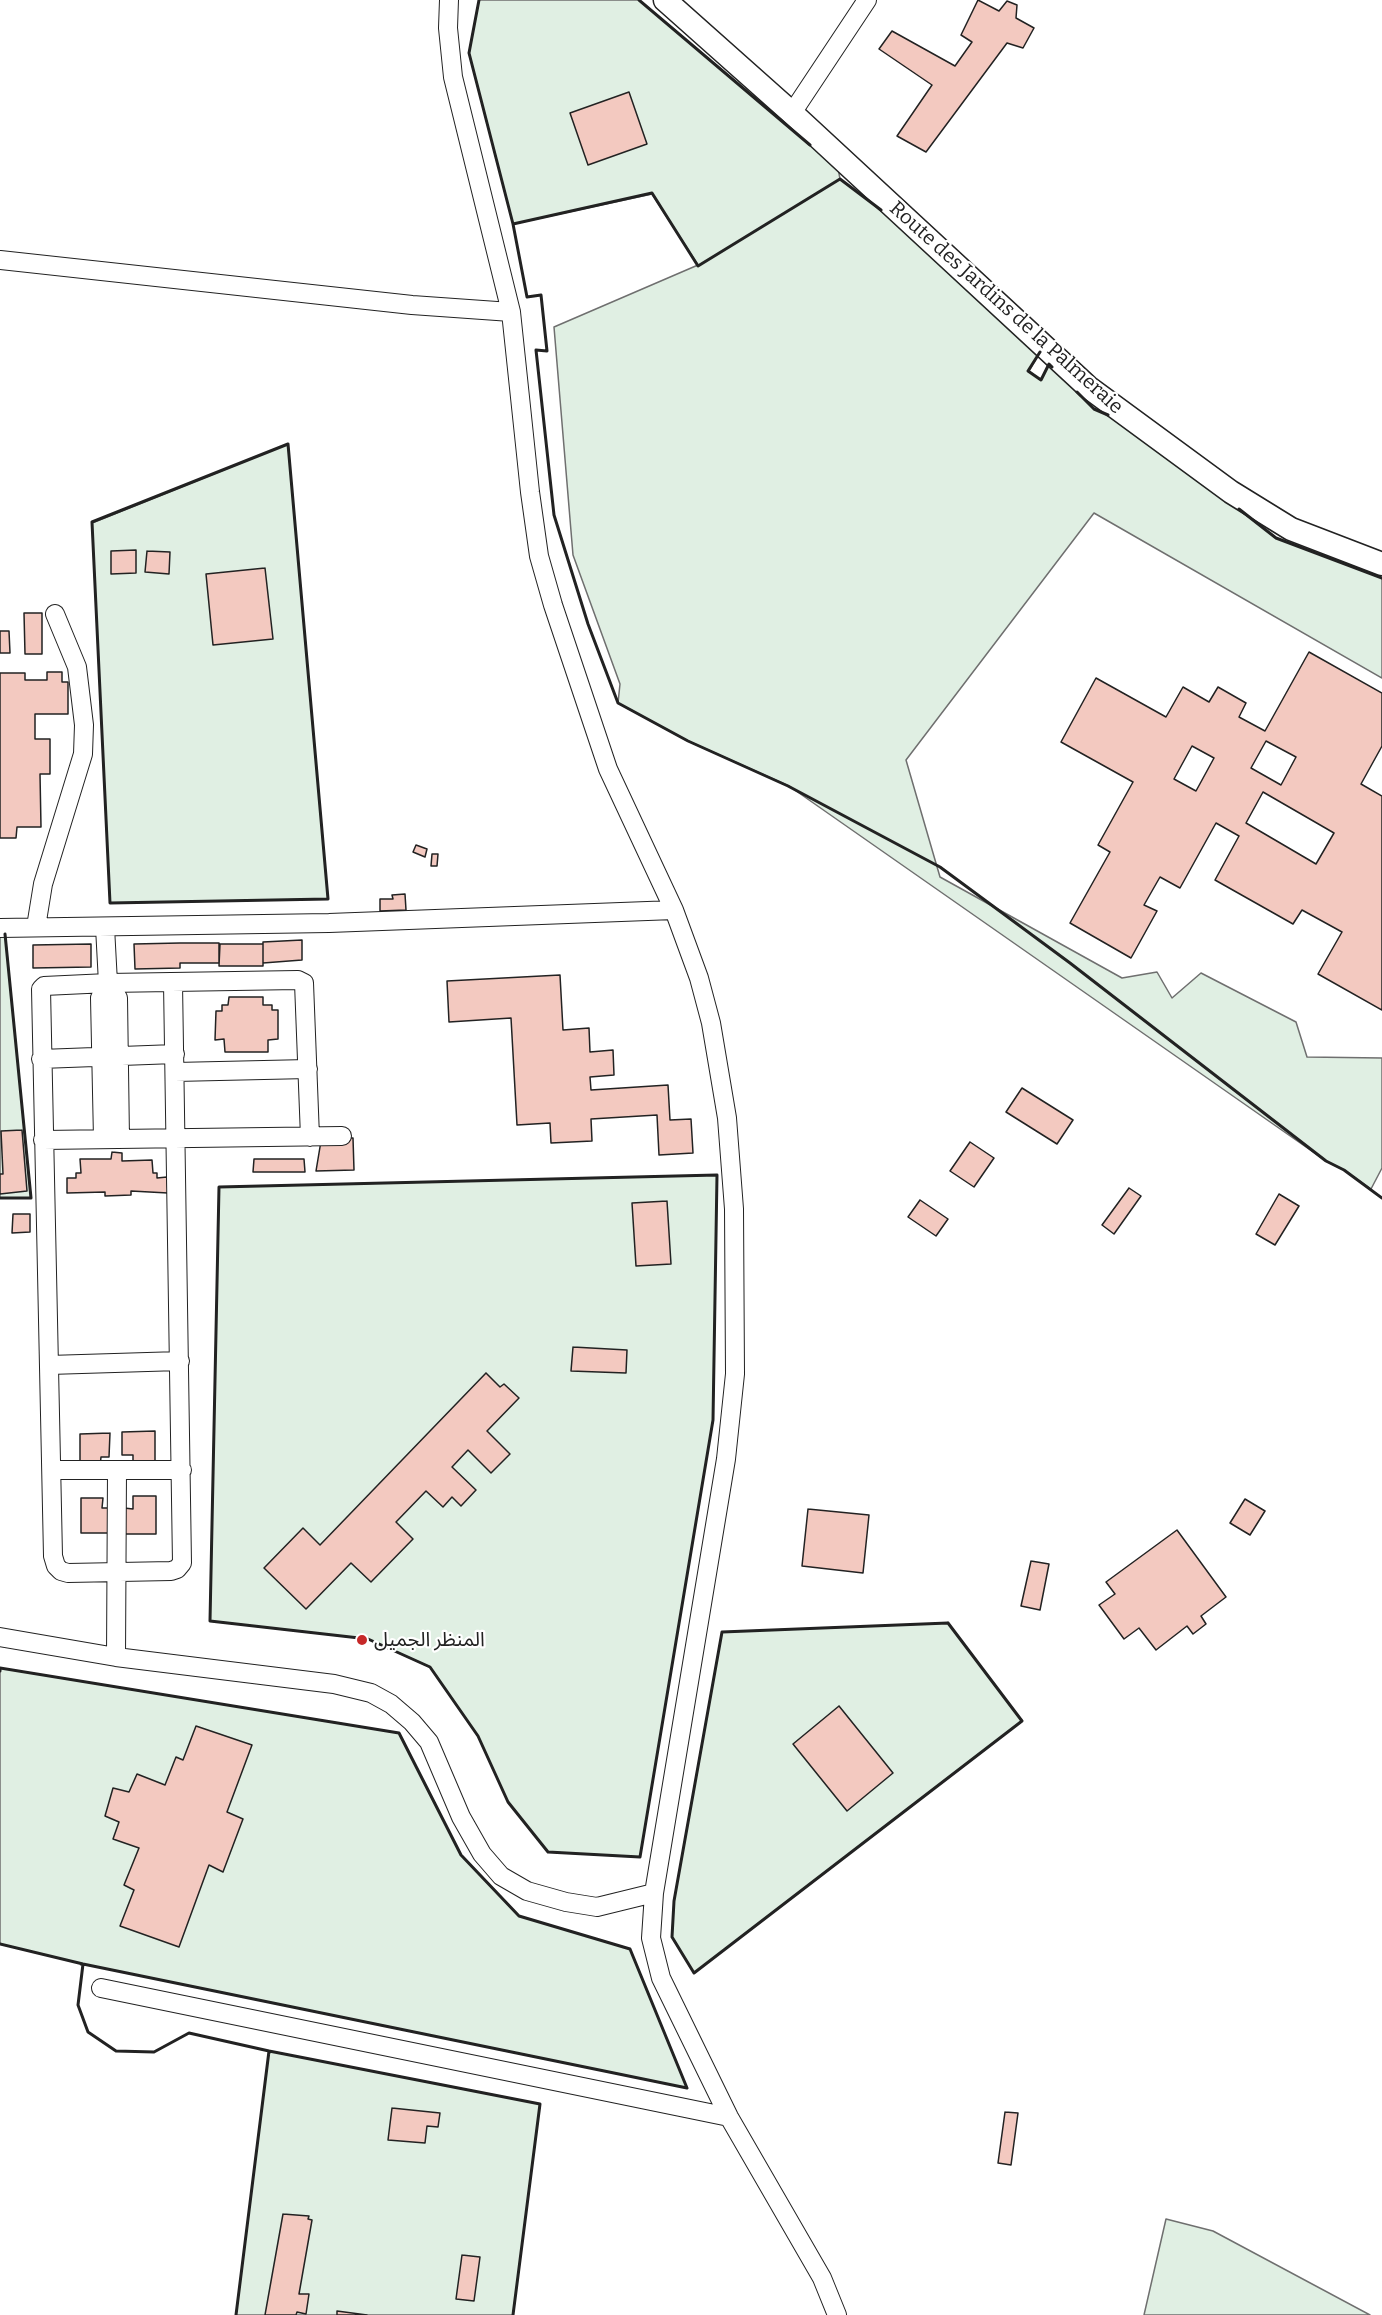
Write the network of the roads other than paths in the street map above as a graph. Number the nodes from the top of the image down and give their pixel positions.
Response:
1 (449, 0) edge
2 (665, 0) edge
3 (867, 0) edge
4 (792, 113) junction
5 (0, 260) edge
6 (511, 312) junction
7 (1382, 564) edge
8 (55, 614) dead end
9 (674, 910) junction
10 (36, 927) junction
11 (105, 927) junction
12 (0, 928) edge
13 (108, 983) junction
14 (173, 983) junction
15 (110, 1057) junction
16 (41, 1059) junction
17 (175, 1063) junction
18 (308, 1069) junction
19 (342, 1136) dead end
20 (310, 1137) junction
21 (112, 1139) junction
22 (176, 1139) junction
23 (43, 1140) junction
24 (180, 1361) junction
25 (49, 1365) junction
26 (52, 1470) junction
27 (182, 1470) junction
28 (117, 1471) junction
29 (118, 1572) junction
30 (0, 1637) edge
31 (116, 1657) junction
32 (654, 1893) junction
33 (101, 1988) dead end
34 (729, 2117) junction
35 (837, 2315) edge

1 - 6 street
2 - 4 street, Route des Jardins de la Palmeraie
3 - 4 street
4 - 7 street, Route des Jardins de la Palmeraie
5 - 6 street
6 - 9 street
8 - 10 street
9 - 11 street
9 - 32 street
10 - 11 street
10 - 12 street
11 - 13 street
13 - 14 street
13 - 15 street
13 - 16 street
14 - 17 street
14 - 18 street
15 - 16 street
15 - 17 street
15 - 21 street
16 - 23 street
17 - 18 street
17 - 22 street
18 - 20 street
19 - 20 street
20 - 22 street
21 - 22 street
21 - 23 street
22 - 24 street
23 - 25 street
24 - 25 street
24 - 27 street
25 - 26 street
26 - 28 street
26 - 29 street
27 - 28 street
27 - 29 street
28 - 29 street
29 - 31 street
30 - 31 street
31 - 32 street
32 - 34 street
33 - 34 street
34 - 35 street

